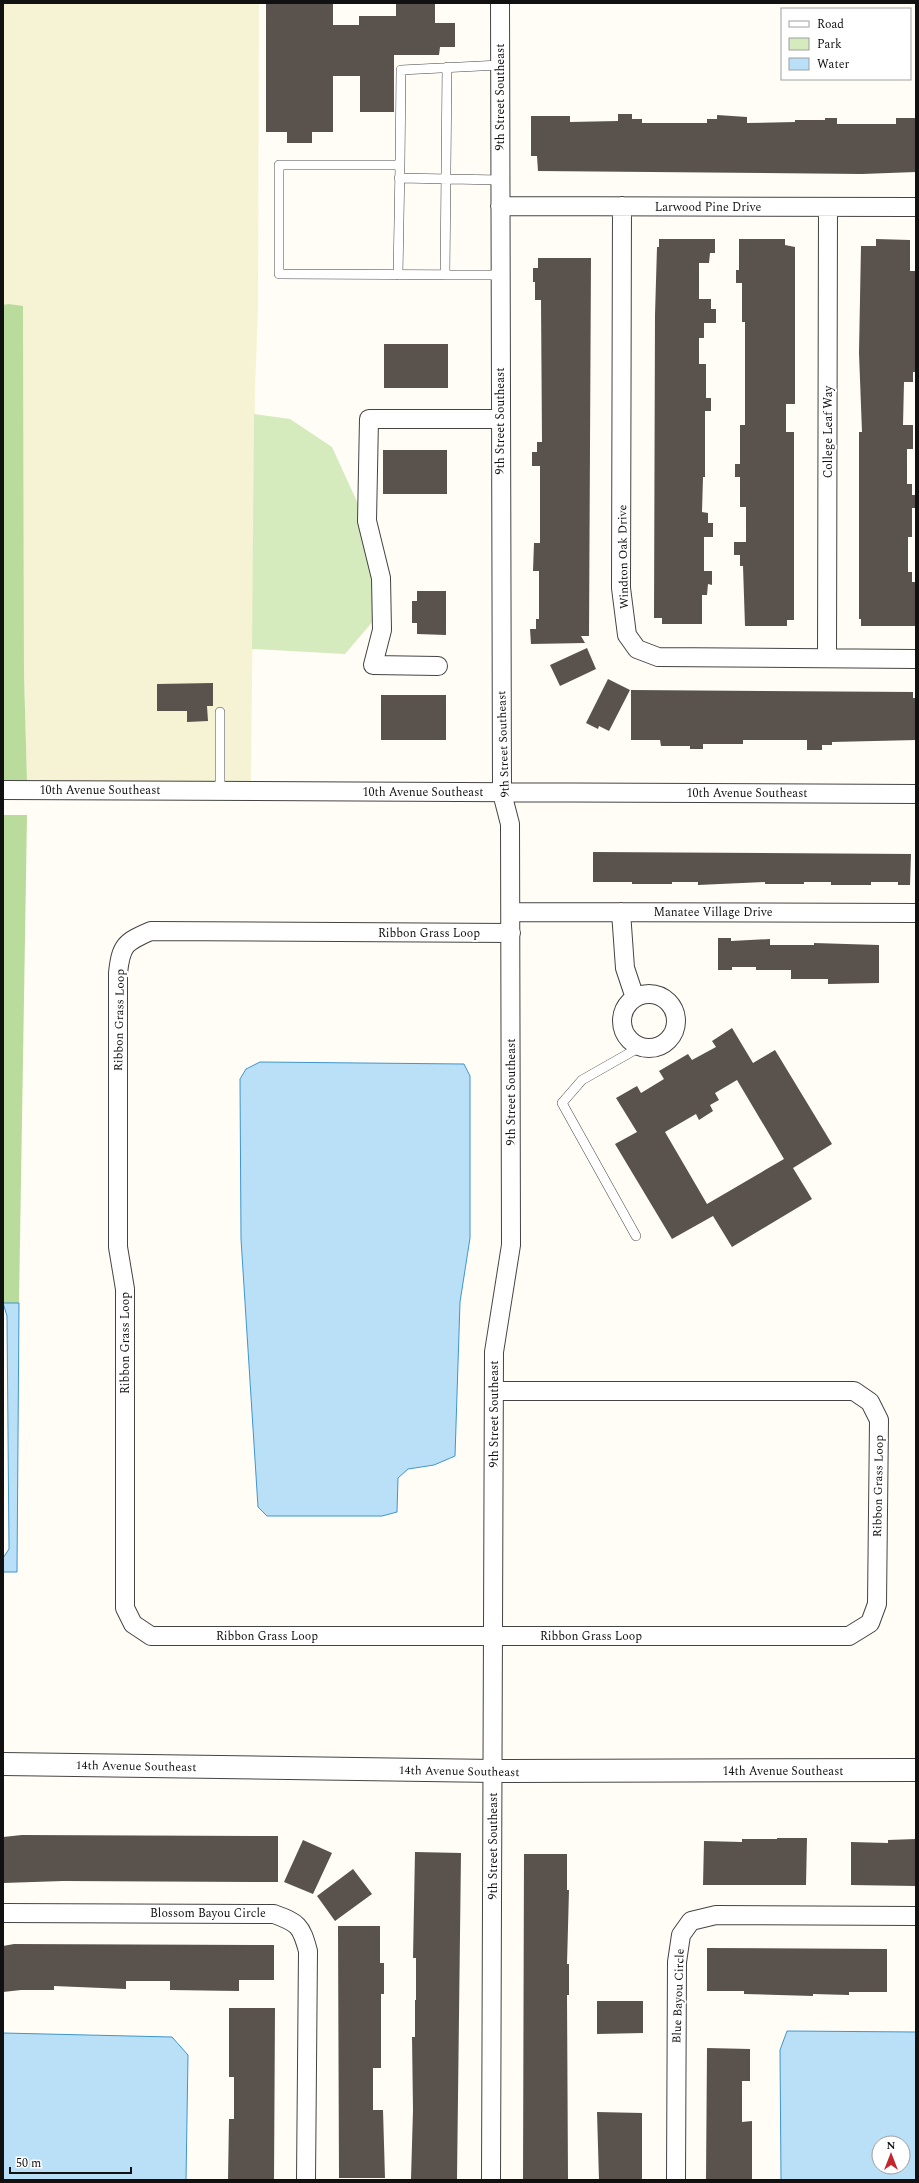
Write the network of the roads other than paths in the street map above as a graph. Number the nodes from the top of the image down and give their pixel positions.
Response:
1 (500, 3) edge
2 (500, 65) junction
3 (447, 67) junction
4 (400, 165) junction
5 (399, 178) junction
6 (447, 179) junction
7 (500, 180) junction
8 (500, 206) junction
9 (622, 206) junction
10 (828, 207) junction
11 (916, 207) edge
12 (398, 275) junction
13 (445, 275) junction
14 (500, 275) junction
15 (500, 418) junction
16 (827, 657) junction
17 (916, 658) edge
18 (438, 666) dead end
19 (220, 712) dead end
20 (3, 790) edge
21 (220, 791) junction
22 (502, 793) junction
23 (916, 794) edge
24 (511, 912) junction
25 (621, 912) junction
26 (916, 913) edge
27 (511, 933) junction
28 (635, 998) junction
29 (640, 1047) junction
30 (636, 1236) dead end
31 (494, 1391) junction
32 (494, 1637) junction
33 (3, 1764) edge
34 (916, 1770) edge
35 (494, 1771) junction
36 (3, 1913) edge
37 (916, 1916) edge
38 (306, 2180) edge
39 (492, 2180) edge
40 (676, 2180) edge

1 - 2 street, 9th Street Southeast
2 - 3 lane
2 - 7 street, 9th Street Southeast
3 - 4 lane
3 - 6 lane
4 - 5 lane
4 - 12 lane
5 - 6 lane
5 - 12 lane
6 - 7 lane
6 - 13 lane
7 - 8 street, 9th Street Southeast
8 - 9 street, Larwood Pine Drive
8 - 14 street, 9th Street Southeast
9 - 10 street, Larwood Pine Drive
9 - 16 street, Windton Oak Drive
10 - 11 street, Larwood Pine Drive
10 - 16 street, College Leaf Way
12 - 13 lane
13 - 14 lane
14 - 15 street, 9th Street Southeast
15 - 18 street
15 - 22 street, 9th Street Southeast
16 - 17 street, Windton Oak Drive
19 - 21 lane
20 - 21 street, 10th Avenue Southeast
21 - 22 street, 10th Avenue Southeast
22 - 23 street, 10th Avenue Southeast
22 - 24 street, 9th Street Southeast
24 - 25 street, Manatee Village Drive
24 - 27 street, 9th Street Southeast
25 - 26 street, Manatee Village Drive
25 - 28 street
27 - 31 street, 9th Street Southeast
27 - 32 street, Ribbon Grass Loop
28 - 29 street
28 - 29 street
29 - 30 lane
31 - 32 street, 9th Street Southeast
31 - 32 street, Ribbon Grass Loop
32 - 35 street, 9th Street Southeast
33 - 35 street, 14th Avenue Southeast
34 - 35 street, 14th Avenue Southeast
35 - 39 street, 9th Street Southeast
36 - 38 street, Blossom Bayou Circle
37 - 40 street, Blue Bayou Circle

